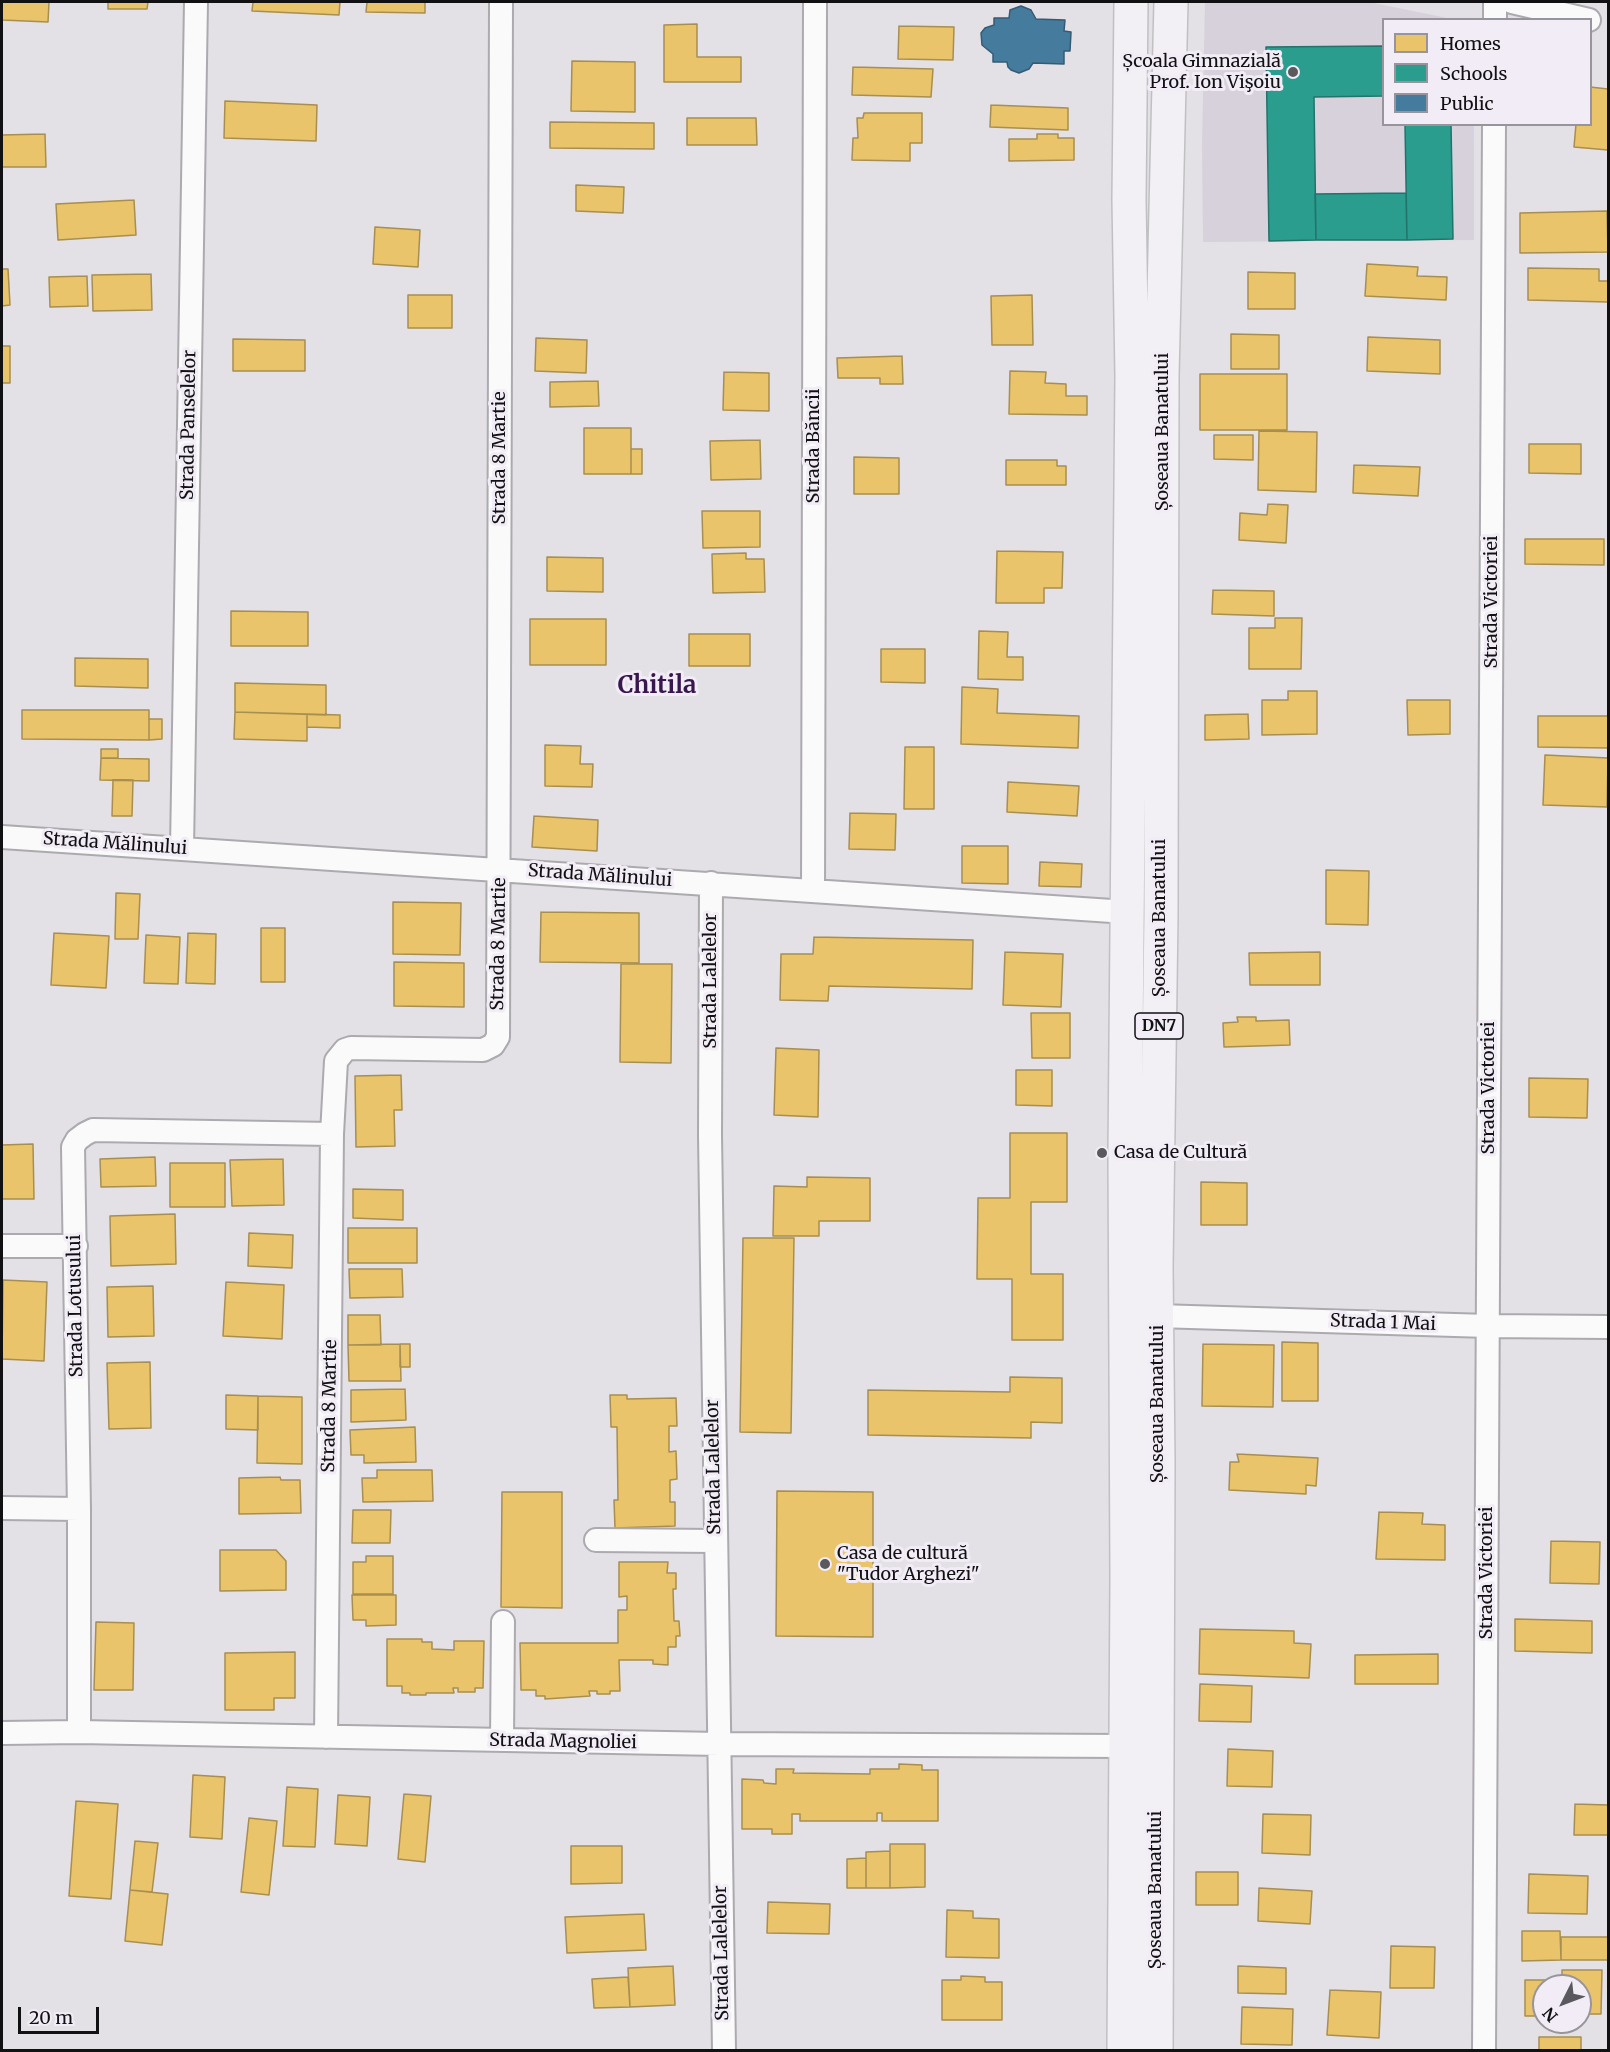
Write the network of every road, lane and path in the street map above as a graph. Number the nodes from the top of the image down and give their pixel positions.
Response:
1 (196, 2) edge
2 (501, 2) edge
3 (815, 2) edge
4 (1131, 2) edge
5 (1172, 2) edge
6 (1495, 2) edge
7 (1512, 2) edge
8 (1495, 18) edge
9 (1581, 18) edge
10 (1592, 20) edge
11 (1608, 24) edge
12 (1494, 126) edge
13 (2, 837) edge
14 (182, 848) junction
15 (500, 870) junction
16 (711, 883) junction
17 (813, 890) junction
18 (1126, 912) junction
19 (332, 1134) junction
20 (2, 1246) edge
21 (75, 1246) junction
22 (1157, 1316) junction
23 (1488, 1326) junction
24 (1608, 1327) edge
25 (2, 1508) edge
26 (80, 1509) junction
27 (596, 1540) dead end
28 (715, 1541) junction
29 (503, 1622) dead end
30 (79, 1732) junction
31 (2, 1733) edge
32 (326, 1737) junction
33 (502, 1740) junction
34 (719, 1744) junction
35 (1125, 1746) junction
36 (724, 2050) edge
37 (1124, 2050) edge
38 (1155, 2050) edge
39 (1484, 2050) edge

1 - 14 street, Strada Panselelor
2 - 15 street, Strada 8 Martie
3 - 17 street, Strada Băncii
4 - 18 main road, Șoseaua Banatului / DN7
5 - 22 main road, Șoseaua Banatului / DN7
6 - 8 street
7 - 9 street
10 - 11 street
12 - 23 street, Strada Victoriei
13 - 14 street, Strada Mălinului
14 - 15 street, Strada Mălinului
15 - 16 street, Strada Mălinului
15 - 19 street, Strada 8 Martie
16 - 17 street, Strada Mălinului
16 - 28 street, Strada Lalelelor
17 - 18 street, Strada Mălinului
18 - 35 main road, Șoseaua Banatului / DN7
19 - 21 street, Strada Lotusului
19 - 32 street, Strada 8 Martie
20 - 21 street
21 - 26 street, Strada Lotusului
22 - 23 street, Strada 1 Mai
22 - 38 main road, Șoseaua Banatului / DN7
23 - 24 street, Strada 1 Mai
23 - 39 street, Strada Victoriei
25 - 26 street
26 - 30 street, Strada Lotusului
27 - 28 street
28 - 34 street, Strada Lalelelor
29 - 33 street
30 - 31 street, Strada Magnoliei
30 - 32 street, Strada Magnoliei
32 - 33 street, Strada Magnoliei
33 - 34 street, Strada Magnoliei
34 - 35 street, Strada Magnoliei
34 - 36 street, Strada Lalelelor
35 - 37 main road, Șoseaua Banatului / DN7

